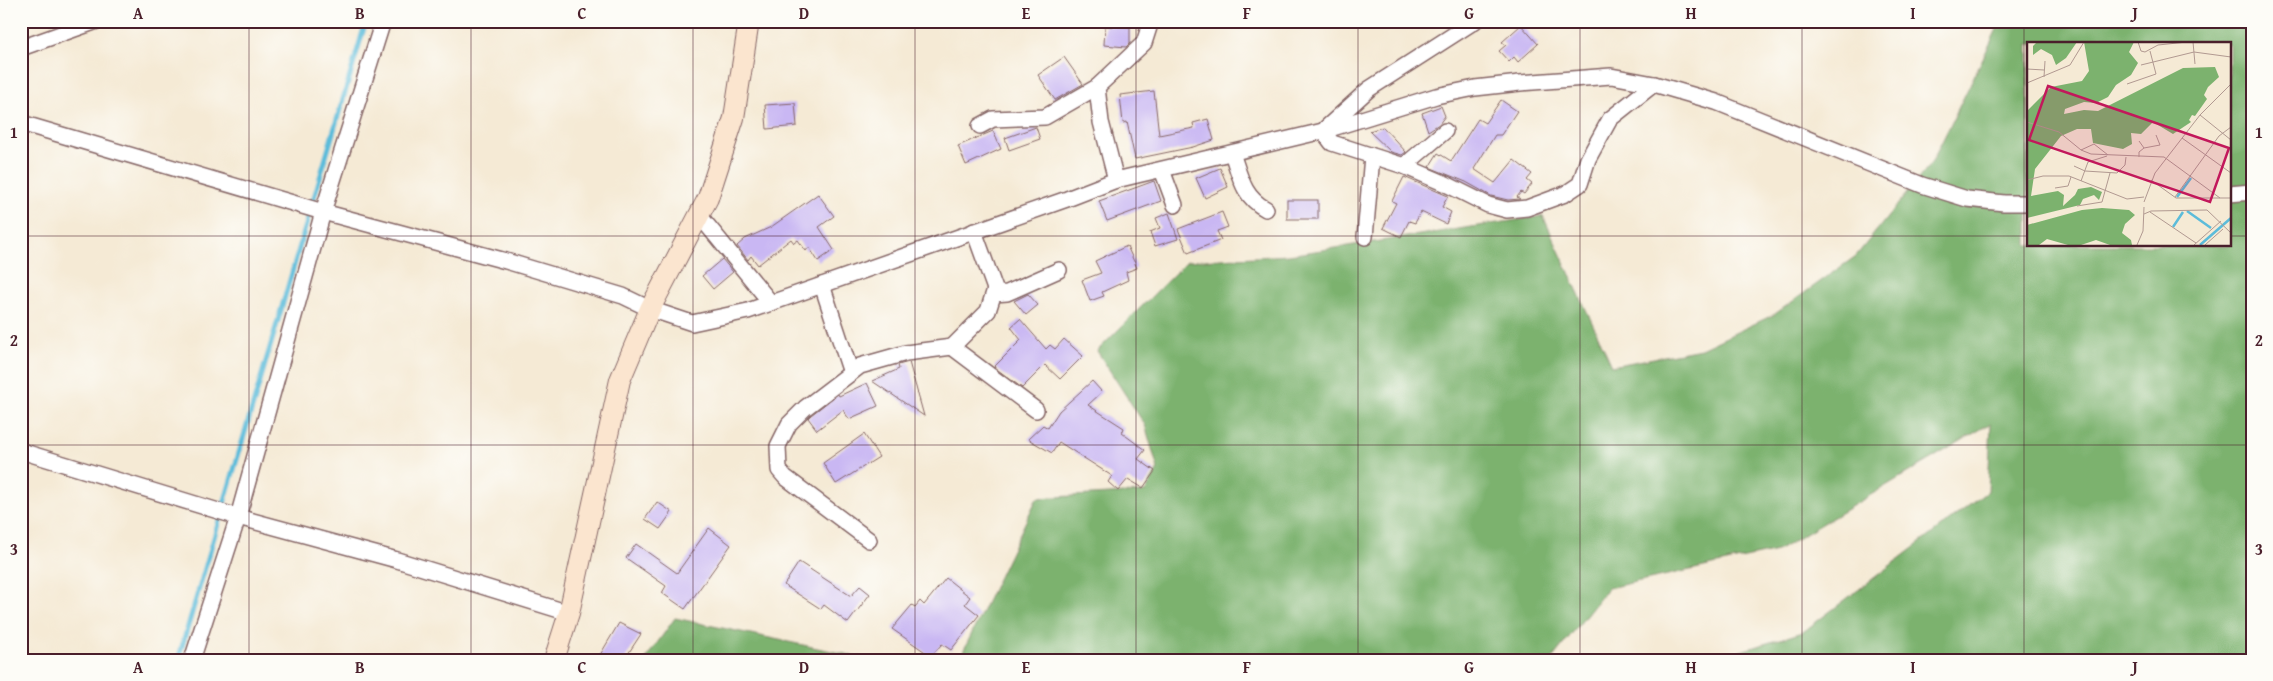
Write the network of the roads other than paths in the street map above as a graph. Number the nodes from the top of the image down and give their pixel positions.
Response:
1 (97, 21) edge
2 (383, 21) edge
3 (748, 21) edge
4 (1151, 21) edge
5 (1475, 21) edge
6 (21, 48) edge
7 (1654, 84) junction
8 (1097, 87) junction
9 (21, 123) edge
10 (980, 126) dead end
11 (1323, 131) junction
12 (1445, 131) dead end
13 (1232, 153) junction
14 (1372, 156) junction
15 (1404, 166) junction
16 (1162, 170) junction
17 (1116, 180) junction
18 (2252, 192) edge
19 (2230, 194) edge
20 (2027, 203) edge
21 (1175, 205) dead end
22 (1266, 209) dead end
23 (323, 212) junction
24 (699, 215) junction
25 (974, 232) junction
26 (1365, 237) dead end
27 (1059, 270) dead end
28 (822, 285) junction
29 (994, 294) junction
30 (771, 302) junction
31 (650, 309) junction
32 (952, 347) junction
33 (851, 373) junction
34 (1036, 410) dead end
35 (21, 452) edge
36 (238, 517) junction
37 (869, 540) dead end
38 (569, 613) junction
39 (192, 660) edge
40 (554, 660) edge

1 - 6 street
2 - 23 street
3 - 24 street
4 - 8 street
5 - 11 street
7 - 11 street
7 - 15 street
7 - 20 street
8 - 10 street
8 - 17 street
9 - 23 street
11 - 13 street
11 - 14 street
12 - 15 street
13 - 16 street
13 - 22 street
14 - 15 street
14 - 26 street
16 - 17 street
16 - 21 street
17 - 25 street
18 - 19 street
23 - 31 street
23 - 36 street
24 - 30 street
24 - 31 street
25 - 28 street
25 - 29 street
27 - 29 street
28 - 30 street
28 - 33 street
29 - 32 street
30 - 31 street
31 - 38 street
32 - 33 street
32 - 34 street
33 - 37 street
35 - 36 street
36 - 38 street
36 - 39 street
38 - 40 street

